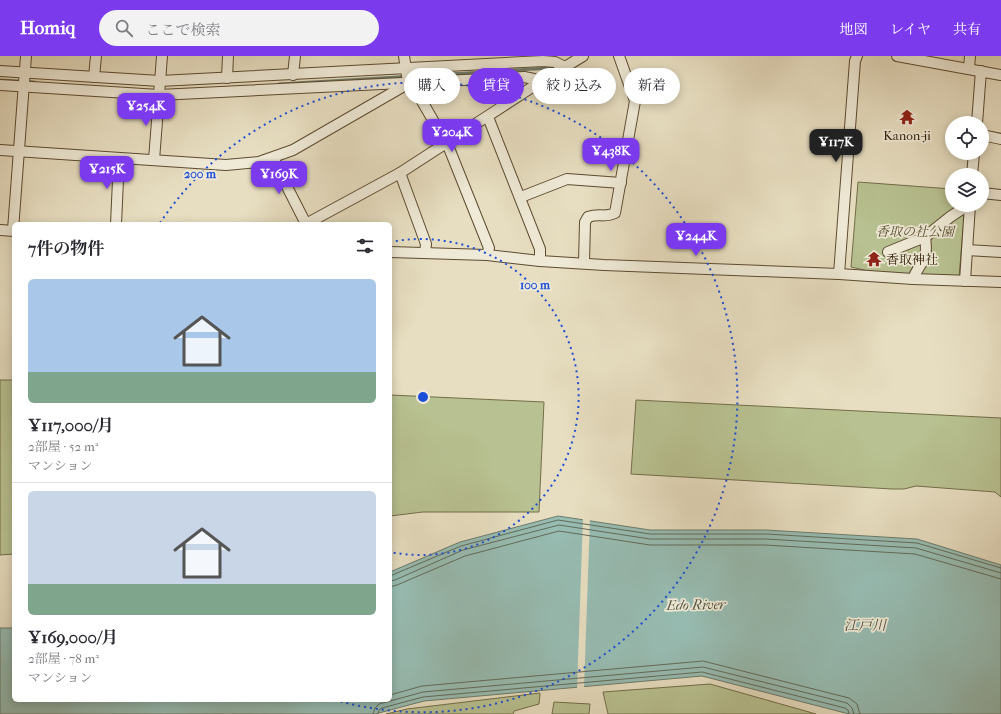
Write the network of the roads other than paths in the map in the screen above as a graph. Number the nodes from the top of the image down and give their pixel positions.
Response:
1 (26, 56) edge
2 (96, 56) edge
3 (162, 56) edge
4 (228, 56) edge
5 (294, 56) edge
6 (404, 56) edge
7 (583, 56) edge
8 (619, 56) edge
9 (857, 56) edge
10 (897, 56) edge
11 (970, 56) edge
12 (564, 66) junction
13 (406, 68) edge
14 (423, 68) edge
15 (561, 68) edge
16 (969, 68) junction
17 (404, 69) edge
18 (0, 71) edge
19 (981, 71) junction
20 (25, 72) junction
21 (1001, 74) edge
22 (293, 75) junction
23 (94, 77) junction
24 (227, 78) junction
25 (532, 79) edge
26 (460, 80) edge
27 (160, 81) junction
28 (404, 82) edge
29 (0, 84) edge
30 (404, 85) edge
31 (24, 86) junction
32 (532, 87) edge
33 (159, 95) junction
34 (423, 104) edge
35 (978, 116) edge
36 (488, 117) junction
37 (989, 136) edge
38 (1001, 139) edge
39 (447, 143) junction
40 (0, 150) edge
41 (18, 152) junction
42 (119, 158) junction
43 (274, 158) junction
44 (154, 160) junction
45 (400, 173) junction
46 (621, 183) junction
47 (989, 194) edge
48 (1001, 196) edge
49 (521, 197) junction
50 (958, 212) edge
51 (969, 212) edge
52 (14, 222) edge
53 (116, 222) edge
54 (305, 222) edge
55 (310, 222) edge
56 (0, 230) edge
57 (12, 230) edge
58 (925, 237) junction
59 (966, 250) junction
60 (392, 252) edge
61 (888, 252) dead end
62 (1001, 252) edge
63 (425, 254) junction
64 (487, 255) junction
65 (540, 261) junction
66 (584, 263) junction
67 (839, 274) junction
68 (913, 280) junction
69 (965, 281) junction
70 (1001, 282) edge

1 - 20 street
2 - 23 street
3 - 27 street
4 - 24 street
5 - 22 street
6 - 13 street
7 - 12 street
8 - 46 street
9 - 67 street
10 - 16 street
11 - 16 street
12 - 14 street
12 - 15 street
16 - 19 street
17 - 22 street
18 - 20 street
19 - 21 street
19 - 35 street
20 - 23 street
20 - 31 street
22 - 24 street
23 - 27 street
24 - 27 street
25 - 26 street
27 - 33 street
28 - 33 street
29 - 31 street
30 - 43 street
31 - 33 street
31 - 41 street
32 - 36 street
33 - 44 street
34 - 39 street
36 - 39 street
36 - 49 street
37 - 38 street
39 - 45 street
39 - 64 street
40 - 41 street
41 - 42 street
41 - 52 street
42 - 44 street
42 - 53 street
43 - 44 street
43 - 54 street
45 - 55 street
45 - 63 street
46 - 49 street
46 - 66 street
47 - 48 street
49 - 65 street
50 - 58 street
51 - 59 street
56 - 57 street
58 - 61 street
58 - 68 street
59 - 62 street
59 - 69 street
60 - 63 street
63 - 64 street
64 - 65 street
65 - 66 street
66 - 67 street
67 - 68 street
68 - 69 street
69 - 70 street

